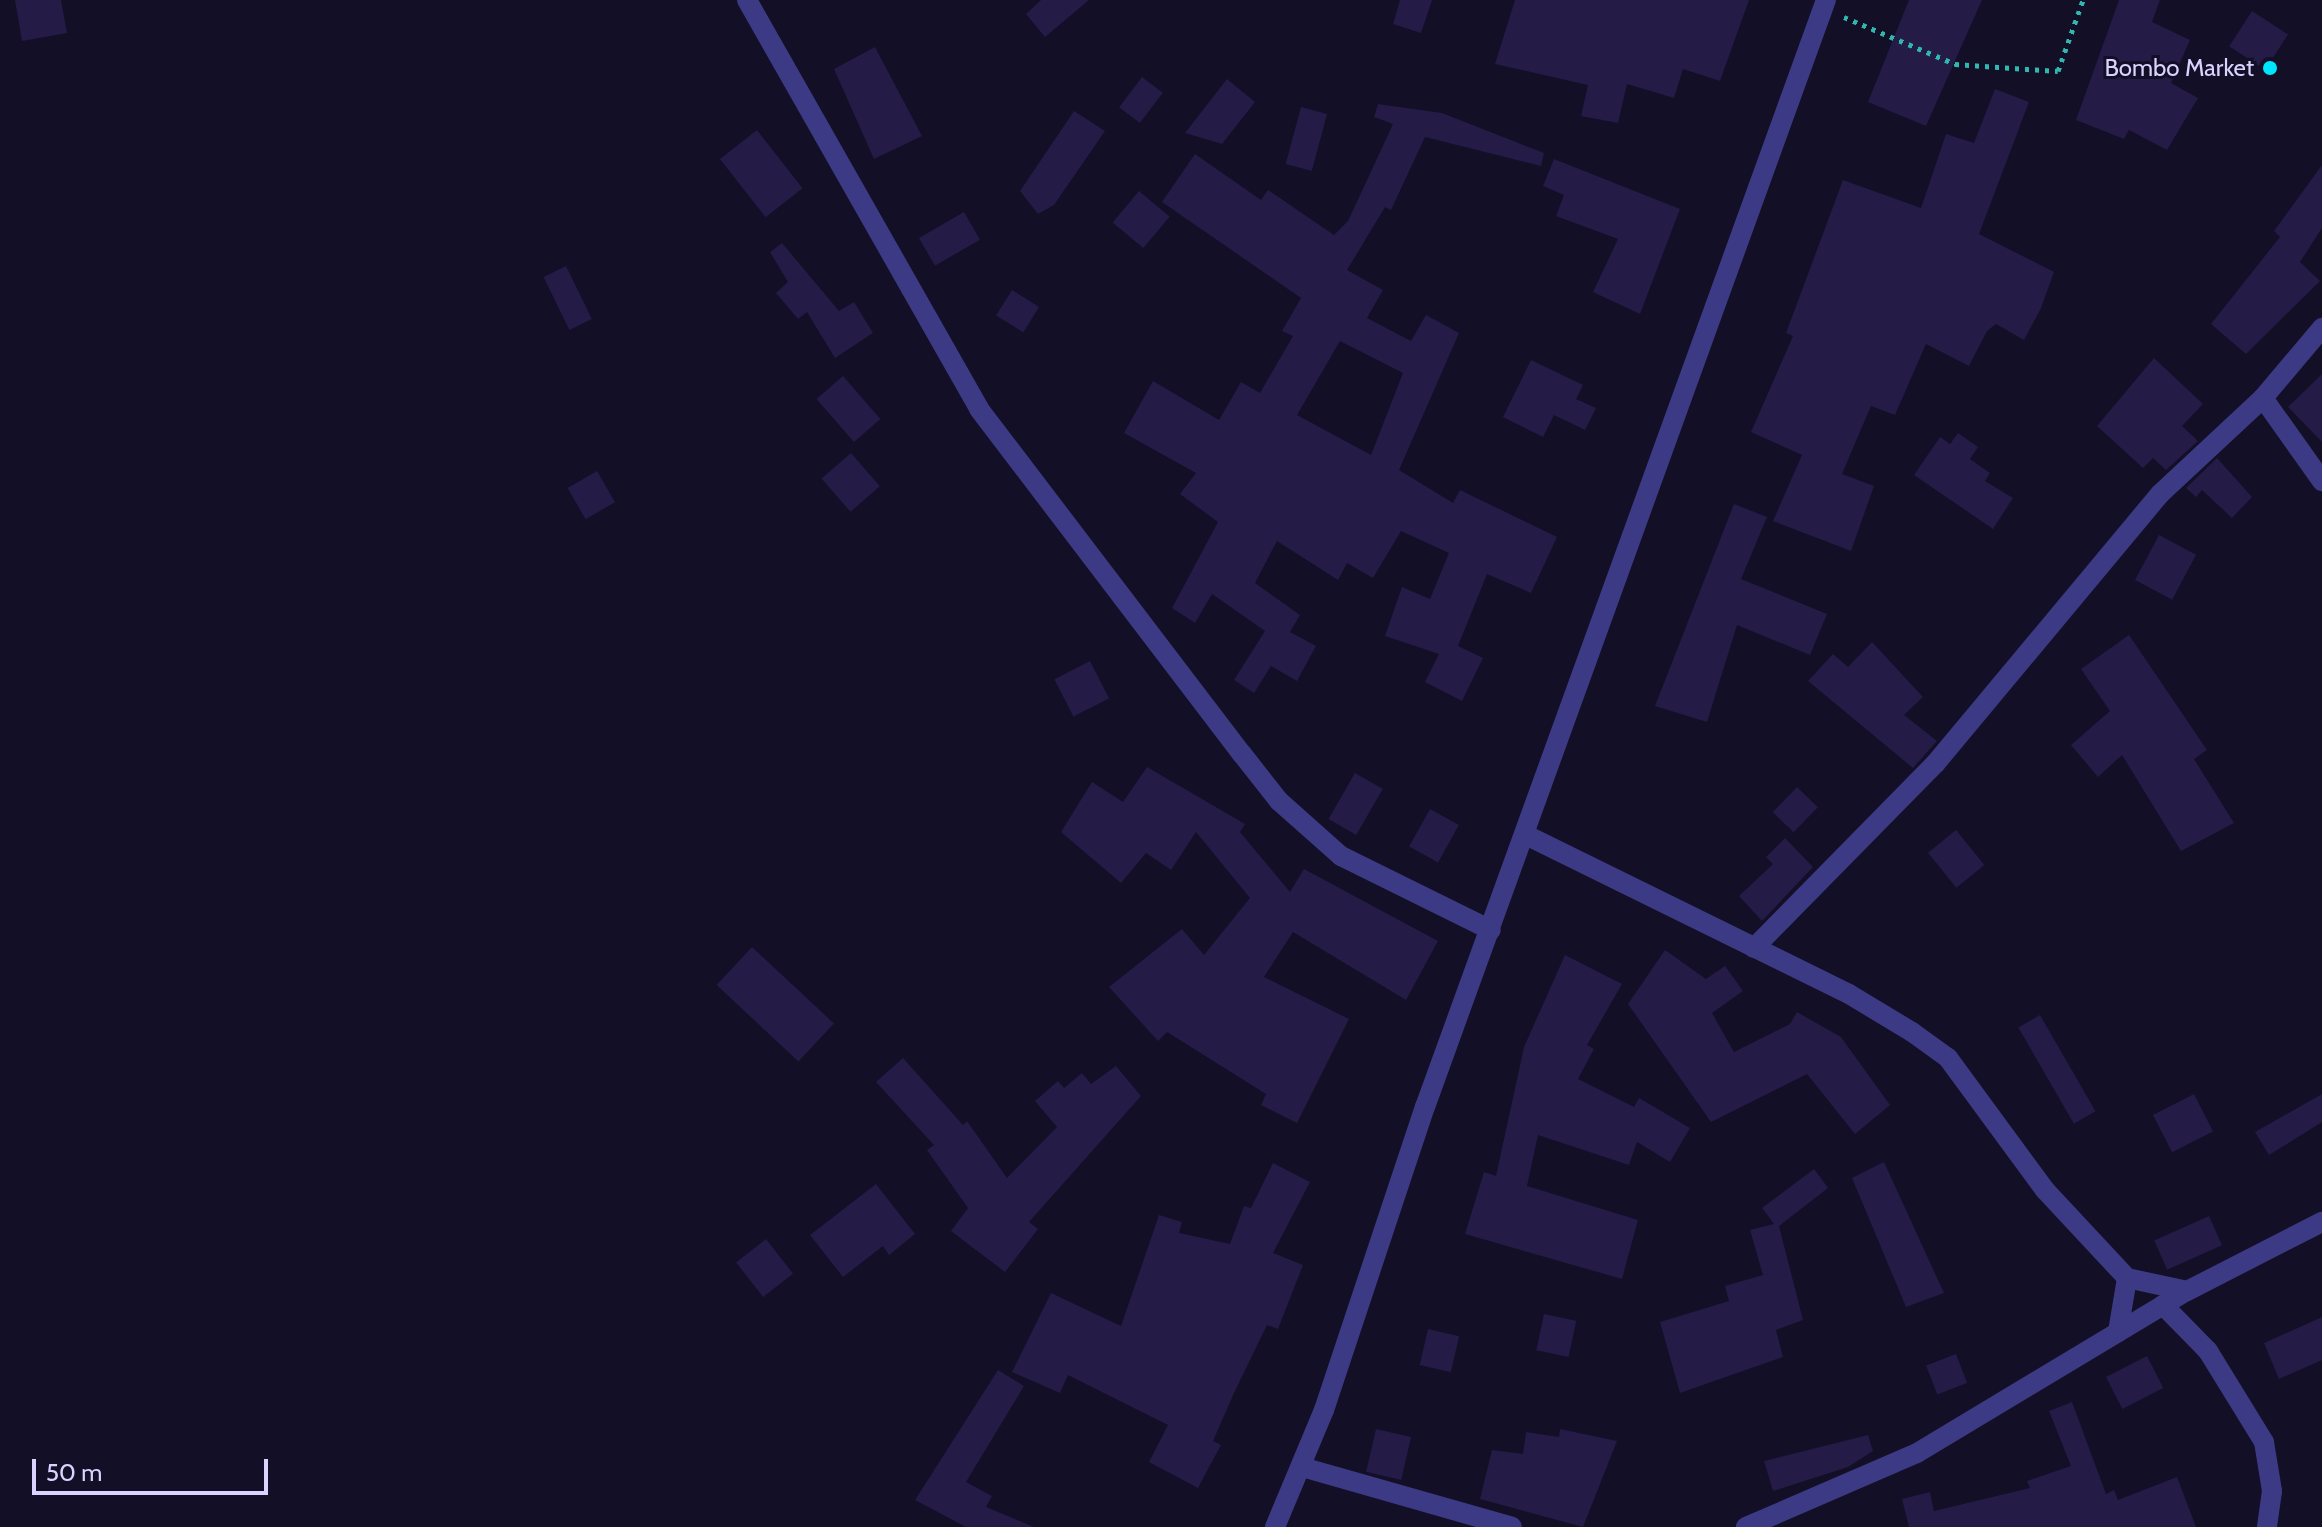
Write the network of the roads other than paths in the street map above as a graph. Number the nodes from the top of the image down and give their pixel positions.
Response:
1 (747, 0) edge
2 (1824, 5) edge
3 (2322, 328) edge
4 (2263, 398) junction
5 (2322, 481) edge
6 (1526, 835) junction
7 (1491, 930) junction
8 (1754, 948) junction
9 (2322, 1222) edge
10 (2127, 1278) junction
11 (2187, 1291) junction
12 (2163, 1305) junction
13 (2118, 1332) junction
14 (1302, 1467) junction
15 (1275, 1527) edge
16 (1512, 1527) edge
17 (1746, 1527) edge
18 (2267, 1527) edge

1 - 7 street
2 - 6 street
3 - 4 street
4 - 5 street
4 - 8 street
6 - 7 street
6 - 8 street
7 - 14 street
8 - 10 street
9 - 11 street
10 - 11 street
10 - 13 street
11 - 12 street
12 - 13 street
12 - 18 street
13 - 17 street
14 - 15 street
14 - 16 street

